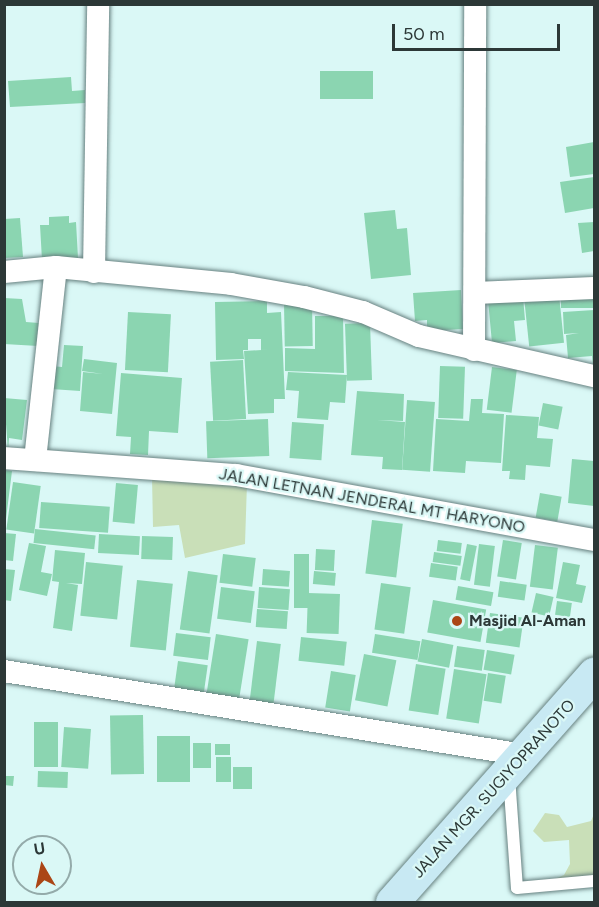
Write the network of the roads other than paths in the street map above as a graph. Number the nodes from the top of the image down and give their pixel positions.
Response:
1 (98, 4) edge
2 (475, 4) edge
3 (56, 267) junction
4 (4, 272) edge
5 (94, 272) junction
6 (594, 288) edge
7 (475, 293) junction
8 (474, 350) junction
9 (594, 376) edge
10 (4, 458) edge
11 (35, 460) junction
12 (594, 540) edge
13 (4, 671) edge
14 (594, 674) edge
15 (517, 764) junction
16 (594, 881) edge
17 (392, 903) edge

1 - 5 street
2 - 7 street
3 - 4 street
3 - 5 street
3 - 11 street
5 - 8 street
6 - 7 street
7 - 8 street
8 - 9 street
10 - 11 street, JALAN LETNAN JENDERAL MT HARYONO
11 - 12 street, JALAN LETNAN JENDERAL MT HARYONO
13 - 15 street
14 - 15 main road, JALAN MGR. SUGIYOPRANOTO
15 - 16 lane
15 - 17 main road, JALAN MGR. SUGIYOPRANOTO

